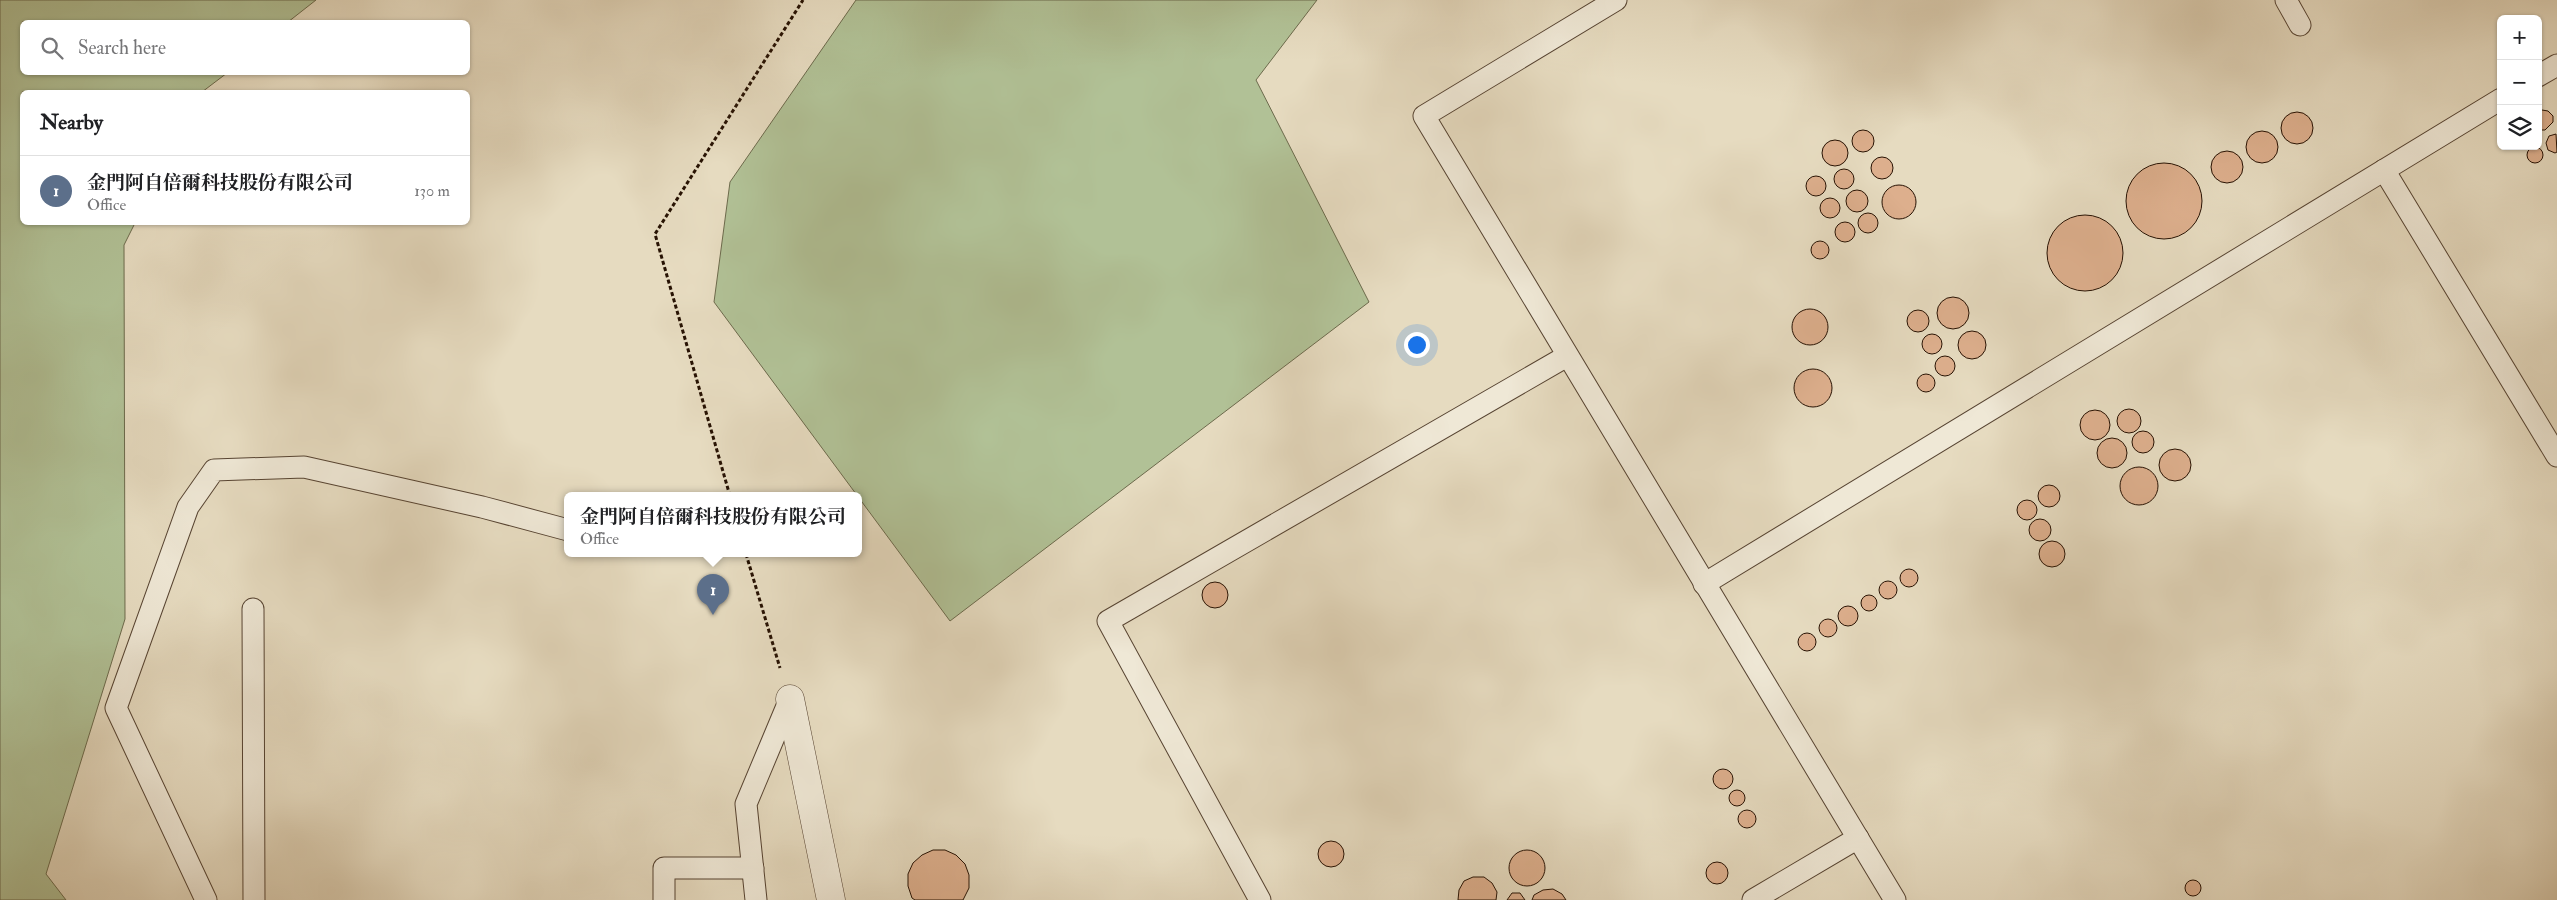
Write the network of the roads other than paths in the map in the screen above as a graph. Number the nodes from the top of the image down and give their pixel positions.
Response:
1 (1616, 0) edge
2 (2286, 0) edge
3 (2300, 25) dead end
4 (2557, 65) edge
5 (2542, 74) edge
6 (2497, 101) edge
7 (2384, 170) junction
8 (1567, 356) junction
9 (2557, 456) edge
10 (564, 529) edge
11 (1704, 584) junction
12 (253, 609) dead end
13 (790, 699) joint
14 (1858, 838) junction
15 (753, 868) junction
16 (206, 900) edge
17 (254, 900) edge
18 (664, 900) edge
19 (756, 900) edge
20 (831, 900) edge
21 (1260, 900) edge
22 (1753, 900) edge
23 (1895, 900) edge

1 - 8 lane
2 - 3 lane
4 - 5 lane
6 - 7 lane
7 - 9 lane
7 - 11 lane
8 - 11 lane
8 - 21 lane
10 - 16 lane
11 - 14 lane
12 - 17 lane
13 - 15 lane
13 - 20 street
14 - 22 lane
14 - 23 lane
15 - 18 lane
15 - 19 lane

